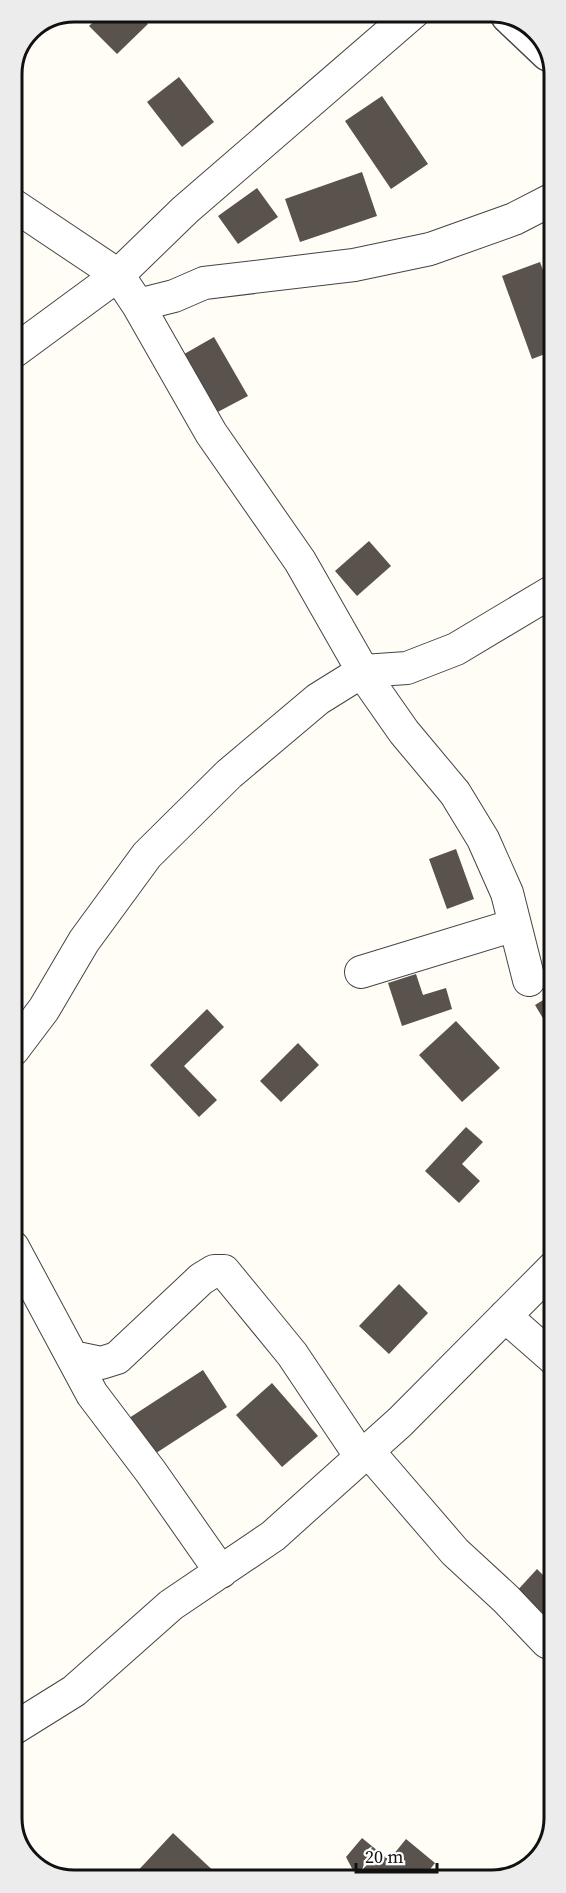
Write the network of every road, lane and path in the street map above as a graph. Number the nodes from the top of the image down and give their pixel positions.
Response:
1 (401, 23) edge
2 (544, 204) edge
3 (22, 211) edge
4 (118, 275) junction
5 (138, 305) junction
6 (22, 346) edge
7 (544, 596) edge
8 (363, 671) junction
9 (515, 925) junction
10 (361, 972) dead end
11 (529, 980) dead end
12 (22, 1038) edge
13 (22, 1264) edge
14 (544, 1277) edge
15 (505, 1316) junction
16 (544, 1350) edge
17 (72, 1357) junction
18 (365, 1454) junction
19 (220, 1572) junction
20 (544, 1639) edge
21 (22, 1723) edge

1 - 4 street
2 - 5 street
3 - 4 street
4 - 5 street
4 - 6 street
5 - 8 street
7 - 8 street
8 - 9 street
8 - 12 street
9 - 10 street
9 - 11 street
13 - 17 street
14 - 15 street
15 - 16 street
15 - 18 street
17 - 18 street
17 - 19 street
18 - 19 street
18 - 20 street
19 - 21 street

